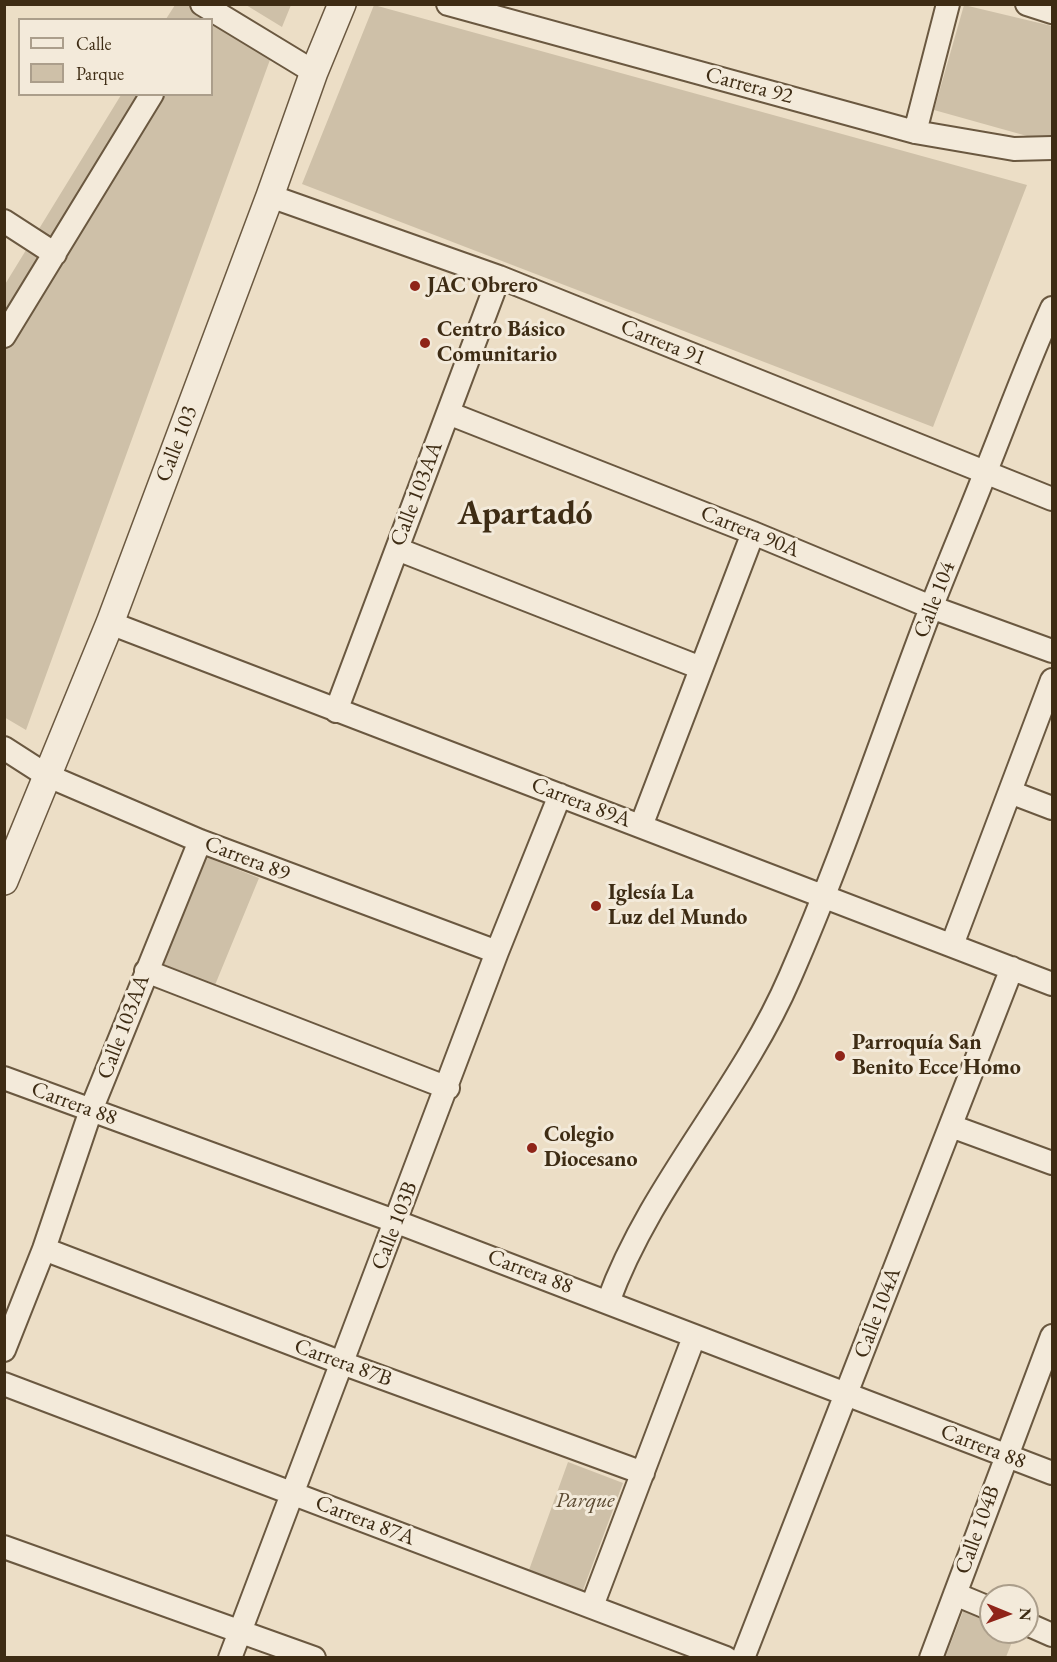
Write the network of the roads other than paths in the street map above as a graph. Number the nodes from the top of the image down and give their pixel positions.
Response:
1 (342, 4) edge
2 (448, 4) edge
3 (948, 4) edge
4 (1027, 4) edge
5 (203, 9) edge
6 (494, 10) edge
7 (1053, 12) edge
8 (314, 72) junction
9 (151, 96) edge
10 (915, 132) junction
11 (1053, 148) edge
12 (270, 196) junction
13 (4, 221) edge
14 (55, 254) junction
15 (499, 277) junction
16 (1053, 308) edge
17 (4, 336) edge
18 (1046, 337) edge
19 (448, 413) junction
20 (985, 473) junction
21 (1053, 499) edge
22 (753, 533) junction
23 (396, 549) junction
24 (932, 607) junction
25 (110, 623) junction
26 (1053, 651) edge
27 (701, 668) junction
28 (1053, 680) edge
29 (336, 711) junction
30 (4, 748) edge
31 (46, 775) junction
32 (1010, 792) junction
33 (560, 795) junction
34 (1053, 808) edge
35 (641, 826) junction
36 (200, 841) junction
37 (4, 880) edge
38 (825, 896) junction
39 (952, 945) junction
40 (497, 952) junction
41 (1012, 968) junction
42 (146, 971) junction
43 (1053, 984) edge
44 (4, 1078) edge
45 (448, 1088) junction
46 (91, 1110) junction
47 (951, 1126) junction
48 (1053, 1163) edge
49 (397, 1222) junction
50 (44, 1249) junction
51 (608, 1302) junction
52 (1053, 1336) edge
53 (694, 1337) junction
54 (4, 1350) edge
55 (342, 1363) junction
56 (4, 1384) edge
57 (846, 1395) junction
58 (1006, 1455) junction
59 (643, 1473) junction
60 (1053, 1473) edge
61 (292, 1493) junction
62 (4, 1547) edge
63 (955, 1594) junction
64 (979, 1604) edge
65 (591, 1606) junction
66 (241, 1629) junction
67 (1039, 1629) edge
68 (1053, 1635) edge
69 (230, 1658) edge
70 (314, 1658) edge
71 (726, 1658) edge
72 (743, 1658) edge
73 (931, 1658) edge

1 - 8 street, Calle 103
2 - 6 street, Carrera 92
3 - 10 street
4 - 7 street
5 - 8 street
6 - 10 street, Carrera 92
8 - 12 street, Calle 103
9 - 14 street
10 - 11 street, Carrera 92
12 - 15 street, Carrera 91
12 - 25 street, Calle 103
13 - 14 street
14 - 17 street
15 - 19 street, Calle 103AA
15 - 20 street, Carrera 91
16 - 18 street, Calle 104
18 - 20 street, Calle 104
19 - 22 street, Carrera 90A
19 - 23 street, Calle 103AA
20 - 21 street, Carrera 91
20 - 24 street, Calle 104
22 - 24 street, Carrera 90A
22 - 27 street
23 - 27 street
23 - 29 street, Calle 103AA
24 - 26 street, Carrera 90A
24 - 38 street, Calle 104
25 - 29 street, Carrera 89A
25 - 31 street, Calle 103
27 - 35 street
28 - 32 street
29 - 33 street, Carrera 89A
30 - 31 street, Carrera 89
31 - 36 street, Carrera 89
31 - 37 street, Calle 103
32 - 34 street
32 - 39 street
33 - 35 street, Carrera 89A
33 - 40 street, Calle 103B
35 - 38 street, Carrera 89A
36 - 40 street, Carrera 89
36 - 42 street, Calle 103AA
38 - 39 street, Carrera 89A
38 - 51 street, Calle 104
39 - 41 street, Carrera 89A
40 - 45 street, Calle 103B
41 - 43 street, Carrera 89A
41 - 47 street, Calle 104A
42 - 45 street
42 - 46 street, Calle 103AA
44 - 46 street, Carrera 88
45 - 49 street, Calle 103B
46 - 49 street, Carrera 88
46 - 50 street, Calle 103AA
47 - 48 street
47 - 57 street, Calle 104A
49 - 51 street, Carrera 88
49 - 55 street, Calle 103B
50 - 54 street, Calle 103AA
50 - 55 street, Carrera 87B
51 - 53 street, Carrera 88
52 - 58 street, Calle 104B
53 - 57 street, Carrera 88
53 - 59 street
55 - 59 street, Carrera 87B
55 - 61 street, Calle 103B
56 - 61 street, Carrera 87A
57 - 58 street, Carrera 88
57 - 72 street, Calle 104A
58 - 60 street, Carrera 88
58 - 63 street, Calle 104B
59 - 65 street
61 - 65 street, Carrera 87A
61 - 66 street, Calle 103B
62 - 66 street
63 - 64 street
63 - 73 street, Calle 104B
65 - 71 street, Carrera 87A
66 - 69 street, Calle 103B
66 - 70 street
67 - 68 street

